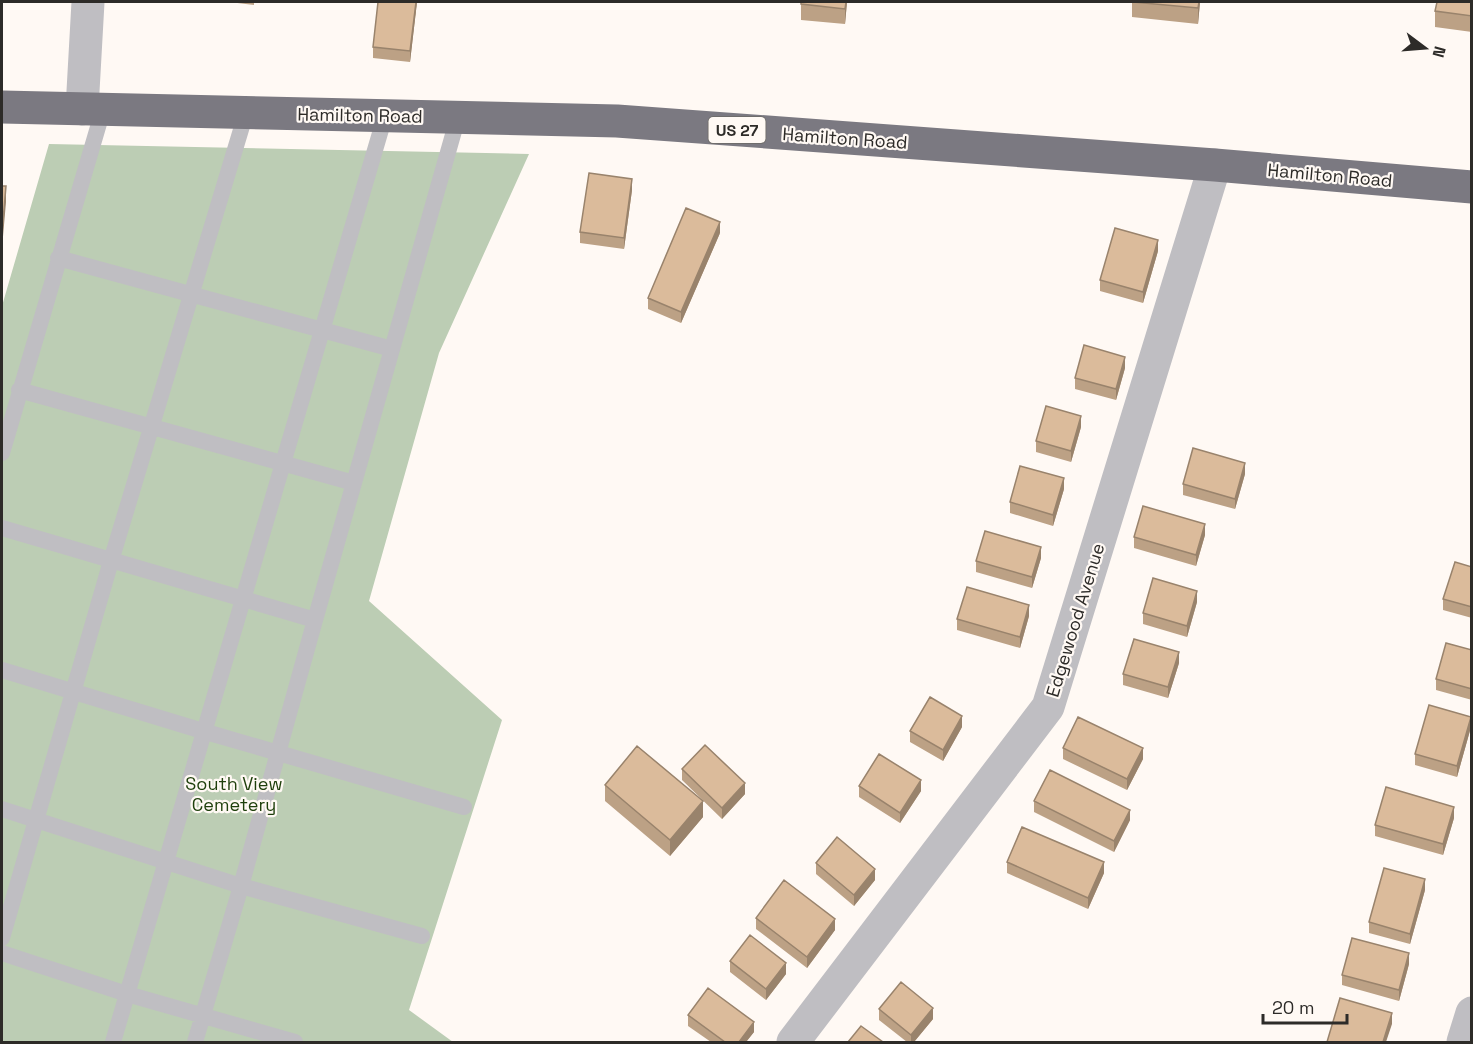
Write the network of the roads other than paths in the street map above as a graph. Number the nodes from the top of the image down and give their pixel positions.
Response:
1 (88, 2) edge
2 (2, 107) edge
3 (92, 109) junction
4 (246, 113) junction
5 (385, 116) junction
6 (458, 117) junction
7 (1215, 165) junction
8 (1472, 187) edge
9 (58, 258) junction
10 (192, 294) junction
11 (323, 330) junction
12 (392, 349) junction
13 (20, 390) junction
14 (152, 427) junction
15 (2, 453) edge
16 (284, 464) junction
17 (354, 483) junction
18 (2, 528) edge
19 (111, 561) junction
20 (244, 598) junction
21 (315, 620) junction
22 (2, 670) edge
23 (74, 692) junction
24 (206, 732) junction
25 (278, 753) junction
26 (464, 807) dead end
27 (2, 809) edge
28 (36, 819) junction
29 (167, 861) junction
30 (241, 886) junction
31 (422, 936) dead end
32 (2, 938) edge
33 (2, 953) edge
34 (127, 994) junction
35 (1472, 1013) edge
36 (203, 1016) junction
37 (113, 1042) edge
38 (195, 1042) edge
39 (295, 1042) edge
40 (793, 1042) edge
41 (1464, 1042) edge

1 - 3 street
2 - 3 highway, Hamilton Road / US 27
3 - 4 highway, Hamilton Road / US 27
3 - 9 lane
4 - 5 highway, Hamilton Road / US 27
4 - 10 lane
5 - 6 highway, Hamilton Road / US 27
5 - 11 lane
6 - 7 highway, Hamilton Road / US 27
6 - 12 lane
7 - 8 highway, Hamilton Road / US 27
7 - 40 street, Edgewood Avenue
9 - 10 lane
9 - 13 lane
10 - 11 lane
10 - 14 lane
11 - 12 lane
11 - 16 lane
12 - 17 lane
13 - 14 lane
13 - 15 lane
14 - 16 lane
14 - 19 lane
16 - 17 lane
16 - 20 lane
17 - 21 lane
18 - 19 lane
19 - 20 lane
19 - 23 lane
20 - 21 lane
20 - 24 lane
21 - 25 lane
22 - 23 lane
23 - 24 lane
23 - 28 lane
24 - 25 lane
24 - 29 lane
25 - 26 lane
25 - 30 lane
27 - 28 lane
28 - 29 lane
28 - 32 lane
29 - 30 lane
29 - 34 lane
30 - 31 lane
30 - 36 lane
33 - 34 lane
34 - 36 lane
34 - 37 lane
35 - 41 street
36 - 38 lane
36 - 39 lane

